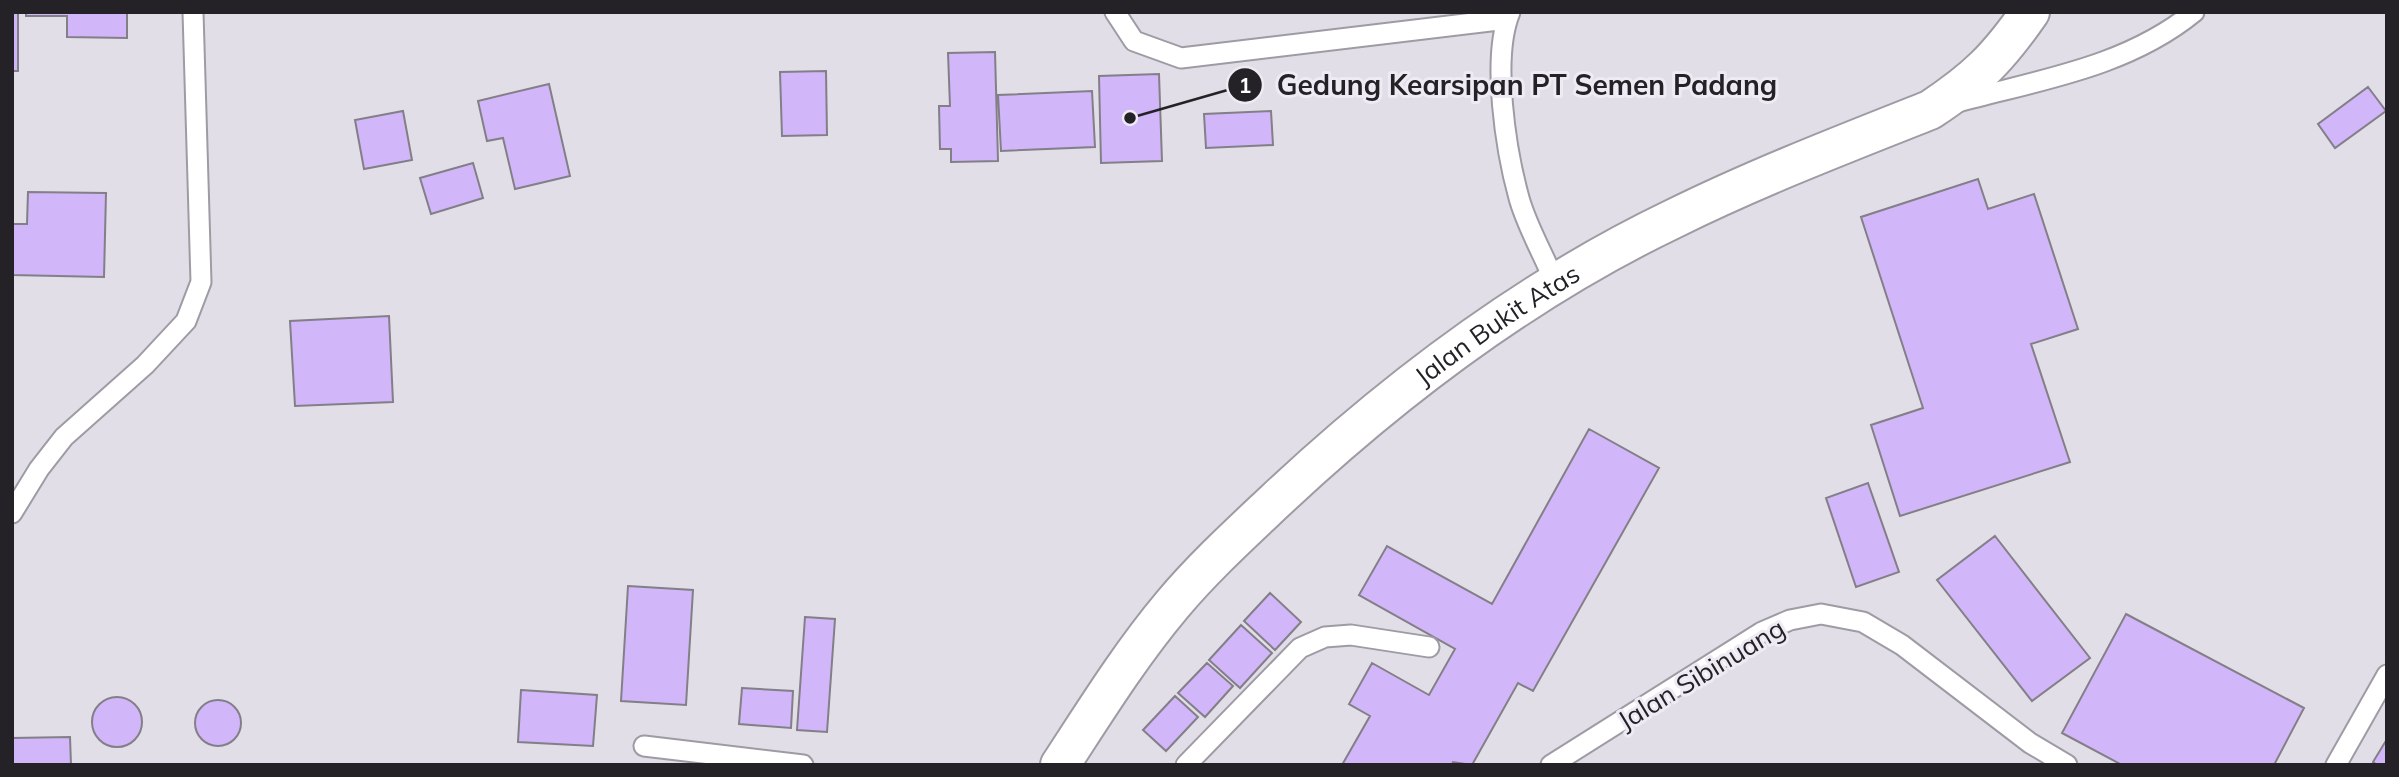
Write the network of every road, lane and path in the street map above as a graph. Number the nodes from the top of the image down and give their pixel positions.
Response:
1 (193, 12) edge
2 (1115, 12) edge
3 (2030, 12) edge
4 (2194, 12) edge
5 (1508, 16) edge
6 (1930, 110) junction
7 (1555, 283) junction
8 (12, 513) edge
9 (1429, 647) dead end
10 (2387, 675) edge
11 (644, 746) dead end
12 (803, 765) edge
13 (1060, 765) edge
14 (1186, 765) edge
15 (1551, 765) edge
16 (2067, 765) edge
17 (2336, 765) edge

1 - 8 lane
2 - 5 lane
3 - 6 street, Jalan Bukit Atas
4 - 6 lane
5 - 7 lane
6 - 7 street, Jalan Bukit Atas
7 - 13 street, Jalan Bukit Atas
9 - 14 lane
10 - 17 lane
11 - 12 lane
15 - 16 lane, Jalan Sibinuang

